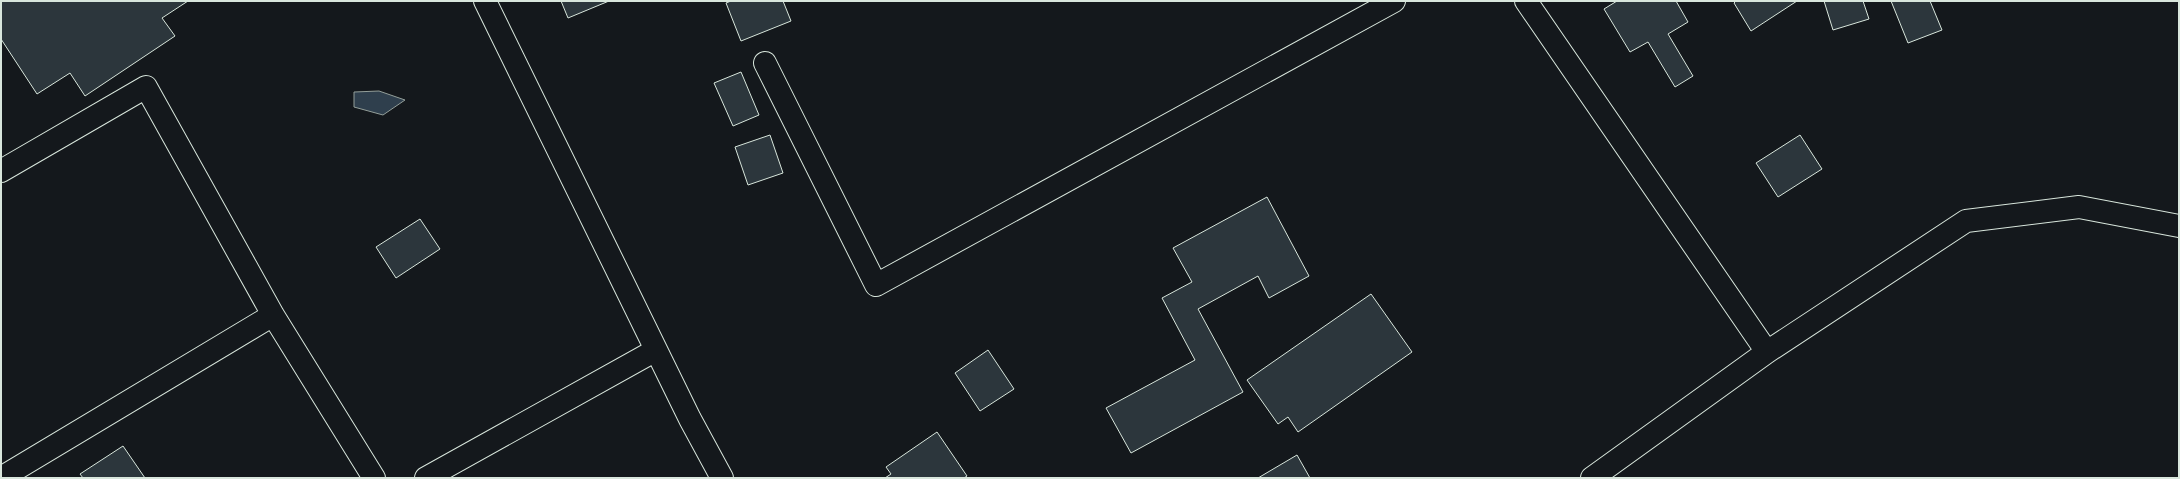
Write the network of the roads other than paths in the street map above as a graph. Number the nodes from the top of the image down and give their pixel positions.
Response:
1 (485, 1) edge
2 (1394, 1) edge
3 (1526, 1) edge
4 (765, 62) dead end
5 (1, 171) edge
6 (2179, 226) edge
7 (273, 315) junction
8 (656, 350) junction
9 (1767, 352) junction
10 (1, 478) edge
11 (374, 478) edge
12 (426, 478) edge
13 (722, 478) edge
14 (1592, 478) edge

1 - 8 street
2 - 4 street
3 - 9 street
5 - 7 street
6 - 9 street
7 - 10 street
7 - 11 street
8 - 12 street
8 - 13 street
9 - 14 street

